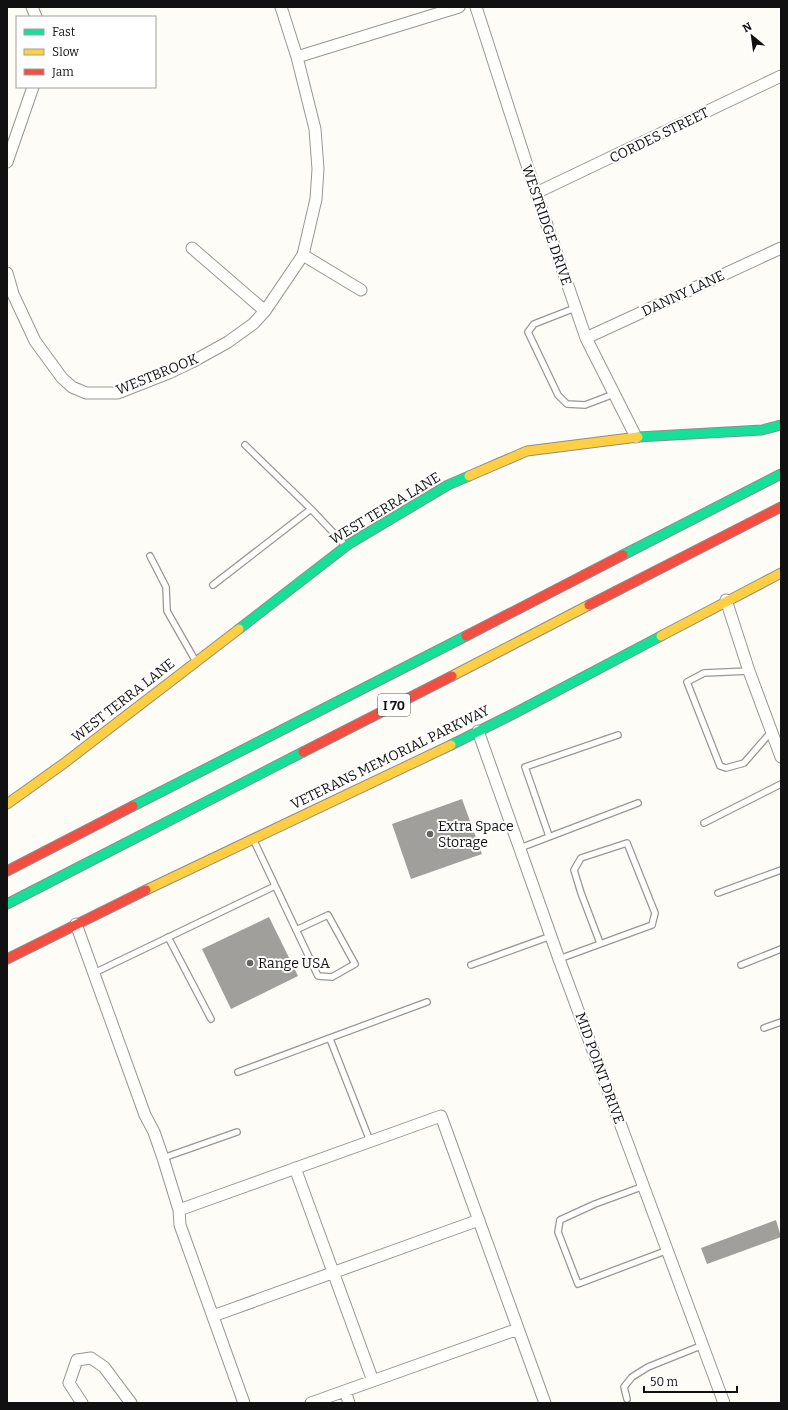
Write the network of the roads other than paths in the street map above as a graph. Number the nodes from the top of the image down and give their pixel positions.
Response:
1 (281, 7) edge
2 (459, 7) edge
3 (476, 7) edge
4 (297, 57) junction
5 (781, 76) edge
6 (33, 88) edge
7 (7, 162) edge
8 (536, 193) junction
9 (192, 248) dead end
10 (781, 248) edge
11 (303, 255) junction
12 (7, 273) edge
13 (361, 290) dead end
14 (575, 308) junction
15 (265, 311) junction
16 (586, 338) junction
17 (614, 394) junction
18 (781, 425) edge
19 (636, 437) junction
20 (245, 445) dead end
21 (781, 474) edge
22 (781, 507) edge
23 (310, 509) junction
24 (346, 546) junction
25 (150, 556) dead end
26 (781, 573) edge
27 (213, 585) dead end
28 (726, 600) junction
29 (196, 662) junction
30 (749, 671) junction
31 (478, 731) junction
32 (772, 732) junction
33 (618, 735) dead end
34 (781, 758) edge
35 (781, 784) edge
36 (638, 803) dead end
37 (7, 804) edge
38 (704, 823) dead end
39 (549, 836) junction
40 (253, 839) junction
41 (520, 848) junction
42 (781, 870) edge
43 (7, 871) edge
44 (275, 886) junction
45 (718, 893) dead end
46 (7, 904) edge
47 (76, 924) junction
48 (296, 930) junction
49 (551, 936) junction
50 (168, 937) junction
51 (600, 943) junction
52 (781, 948) edge
53 (559, 959) junction
54 (7, 960) edge
55 (471, 965) dead end
56 (741, 965) dead end
57 (94, 973) junction
58 (427, 1002) dead end
59 (211, 1019) dead end
60 (781, 1022) edge
61 (764, 1028) dead end
62 (330, 1039) junction
63 (238, 1072) dead end
64 (237, 1132) dead end
65 (370, 1141) junction
66 (163, 1158) junction
67 (295, 1168) junction
68 (644, 1186) junction
69 (179, 1210) junction
70 (479, 1220) junction
71 (668, 1250) junction
72 (333, 1272) junction
73 (213, 1316) junction
74 (518, 1330) junction
75 (703, 1345) junction
76 (373, 1381) junction
77 (344, 1391) junction
78 (627, 1399) dead end
79 (82, 1403) edge
80 (131, 1403) edge
81 (244, 1403) edge
82 (311, 1403) edge
83 (349, 1403) edge
84 (545, 1403) edge
85 (724, 1403) edge

1 - 4 street
2 - 4 street
3 - 8 street, WESTRIDGE DRIVE
4 - 11 street
5 - 8 street, CORDES STREET
6 - 7 street
8 - 14 street, WESTRIDGE DRIVE
9 - 15 street
10 - 16 street, DANNY LANE
11 - 13 street
11 - 15 street, WESTBROOK
12 - 15 street, WESTBROOK
14 - 16 street, WESTRIDGE DRIVE
14 - 17 lane
16 - 17 street, WESTRIDGE DRIVE
17 - 19 street, WESTRIDGE DRIVE
18 - 19 main road, WEST TERRA LANE
19 - 24 main road, WEST TERRA LANE
20 - 23 lane
21 - 43 main road, I 70
22 - 46 main road, I 70
23 - 24 lane
23 - 27 lane
24 - 29 main road, WEST TERRA LANE
25 - 29 lane
26 - 28 main road, VETERANS MEMORIAL PARKWAY
28 - 30 street
28 - 31 main road, VETERANS MEMORIAL PARKWAY
29 - 37 main road, WEST TERRA LANE
30 - 32 street
30 - 32 lane
31 - 40 main road, VETERANS MEMORIAL PARKWAY
31 - 41 street, MID POINT DRIVE
32 - 34 street
33 - 39 lane
35 - 38 lane
36 - 39 lane
39 - 41 lane
40 - 44 lane
40 - 47 main road, VETERANS MEMORIAL PARKWAY
41 - 49 street, MID POINT DRIVE
42 - 45 lane
44 - 48 lane
44 - 50 lane
47 - 54 main road, VETERANS MEMORIAL PARKWAY
47 - 57 street
48 - 48 lane
49 - 53 street, MID POINT DRIVE
49 - 55 lane
50 - 57 lane
50 - 59 lane
51 - 51 lane
51 - 53 lane
52 - 56 lane
53 - 68 street, MID POINT DRIVE
57 - 66 street
58 - 62 lane
60 - 61 lane
62 - 63 lane
62 - 65 lane
64 - 66 lane
65 - 67 street
65 - 70 street
66 - 69 street
67 - 69 street
67 - 72 street
68 - 71 street, MID POINT DRIVE
68 - 71 lane
69 - 73 street
70 - 72 street
70 - 74 street
71 - 75 street, MID POINT DRIVE
72 - 73 street
72 - 76 street
73 - 81 street
74 - 76 street
74 - 84 street
75 - 78 lane
75 - 85 street, MID POINT DRIVE
76 - 77 street
77 - 82 street
77 - 83 street
79 - 80 street

